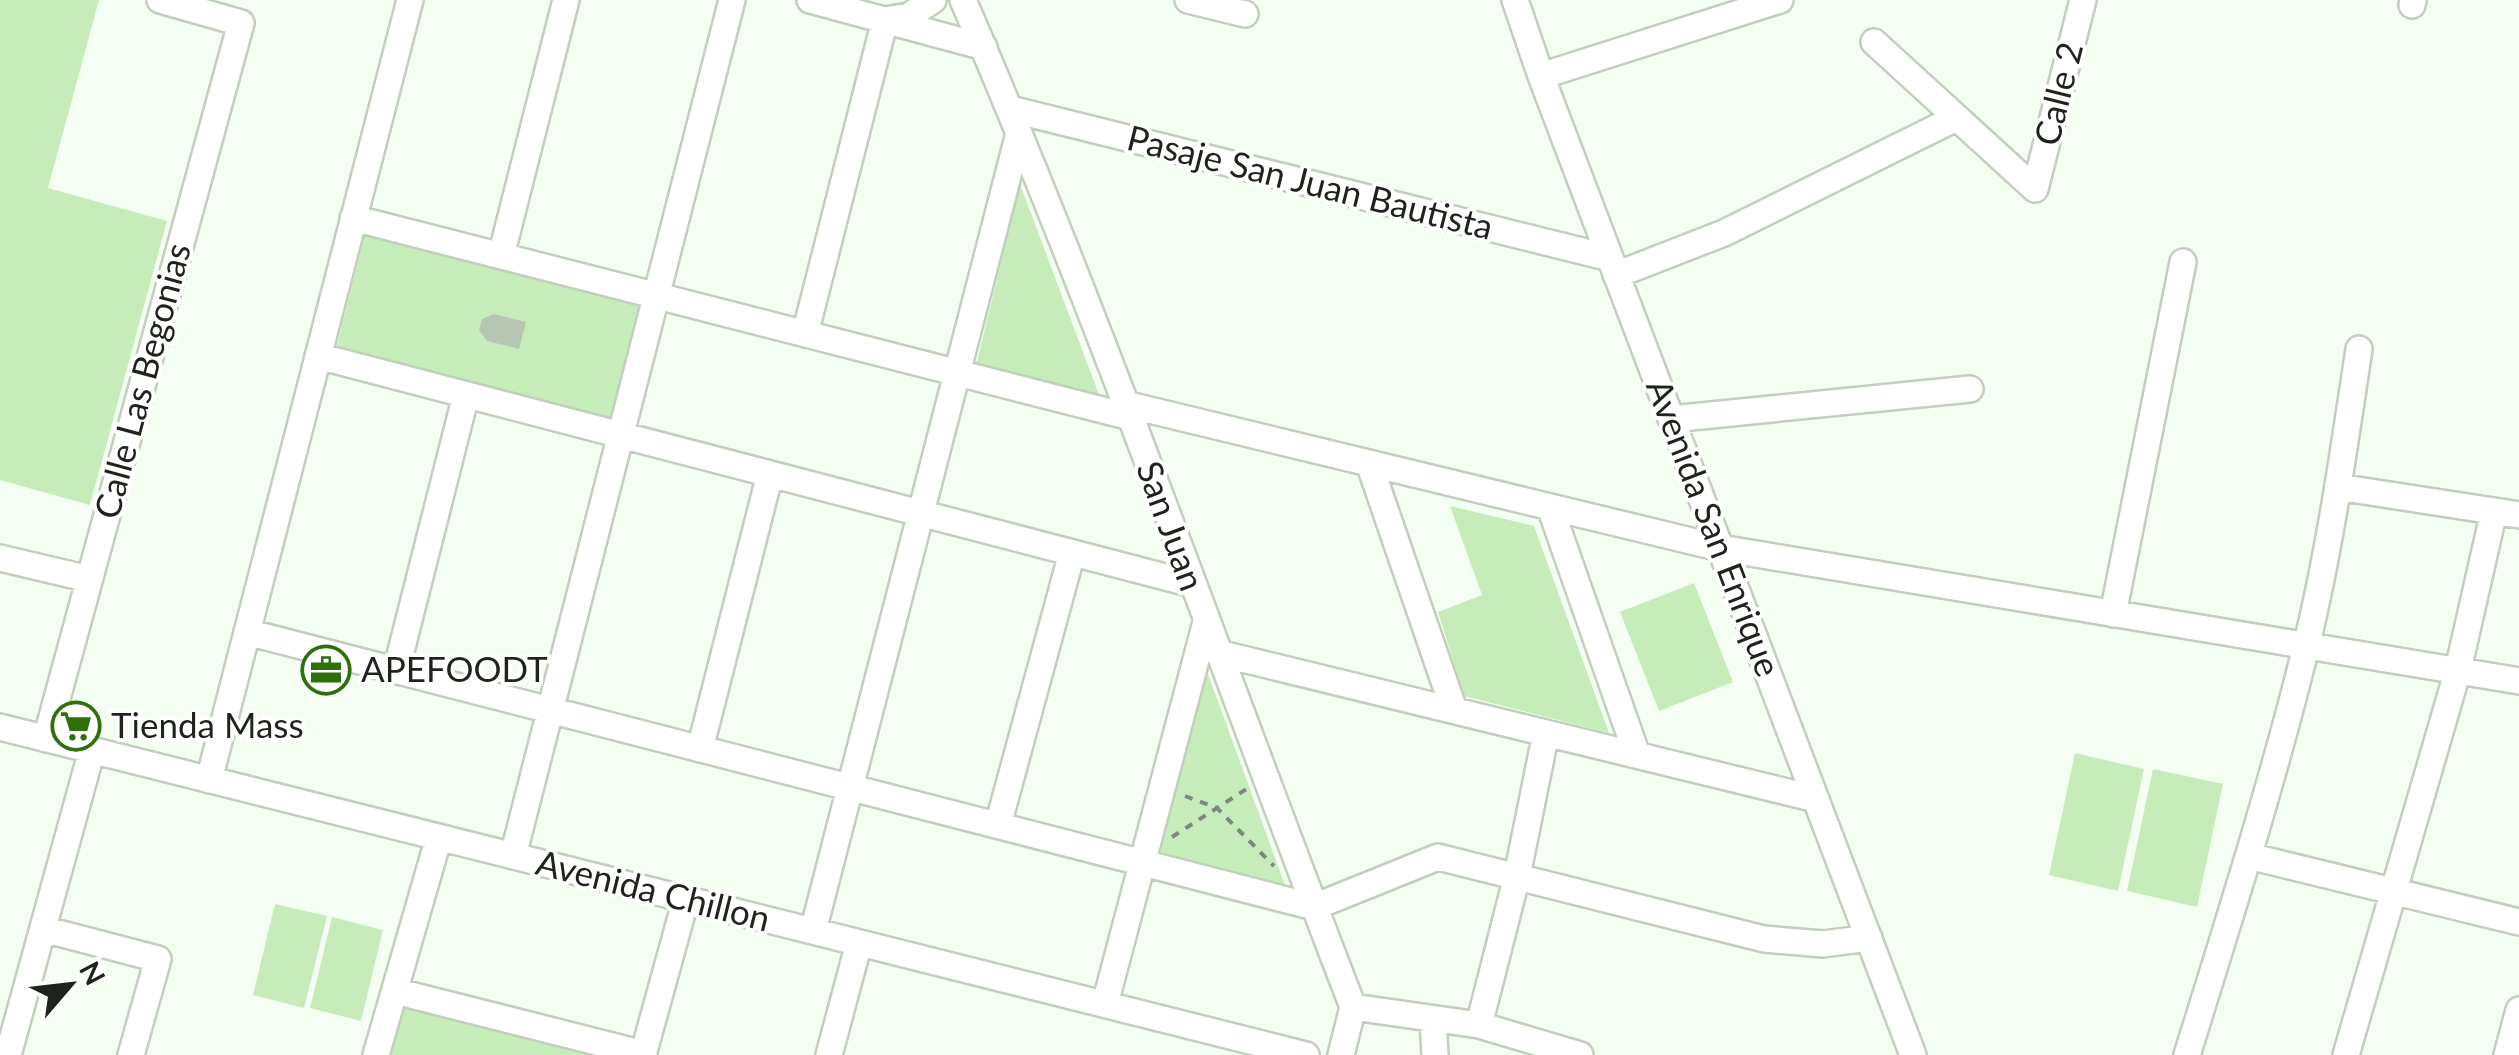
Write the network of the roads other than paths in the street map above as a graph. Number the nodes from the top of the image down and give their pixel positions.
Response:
1 (160, 0) edge
2 (410, 0) edge
3 (566, 0) edge
4 (732, 0) edge
5 (810, 0) edge
6 (933, 0) edge
7 (963, 0) edge
8 (1188, 0) edge
9 (1515, 0) edge
10 (2083, 0) edge
11 (1779, 1) edge
12 (1245, 14) dead end
13 (885, 20) junction
14 (1874, 42) dead end
15 (984, 47) junction
16 (1540, 76) junction
17 (1956, 118) junction
18 (1015, 121) junction
19 (354, 218) junction
20 (501, 256) junction
21 (2183, 262) dead end
22 (1613, 266) junction
23 (656, 296) junction
24 (806, 334) junction
25 (2359, 349) dead end
26 (318, 356) junction
27 (958, 373) junction
28 (1970, 389) dead end
29 (466, 395) junction
30 (1128, 411) junction
31 (1671, 418) junction
32 (621, 435) junction
33 (1369, 463) junction
34 (770, 474) junction
35 (2338, 487) junction
36 (1550, 506) junction
37 (921, 513) junction
38 (2507, 513) edge
39 (1720, 548) junction
40 (1072, 552) junction
41 (0, 558) edge
42 (89, 579) junction
43 (1192, 584) junction
44 (2113, 614) junction
45 (1206, 622) junction
46 (246, 632) junction
47 (2306, 645) junction
48 (1218, 653) junction
49 (396, 670) junction
50 (2458, 670) junction
51 (2519, 681) edge
52 (550, 710) junction
53 (1454, 710) junction
54 (0, 727) edge
55 (1546, 733) junction
56 (46, 739) junction
57 (700, 748) junction
58 (92, 750) junction
59 (1637, 755) junction
60 (209, 780) junction
61 (851, 787) junction
62 (1816, 799) junction
63 (998, 825) junction
64 (439, 837) junction
65 (513, 856) junction
66 (2249, 856) junction
67 (1141, 862) junction
68 (1517, 876) junction
69 (2393, 892) junction
70 (686, 900) junction
71 (1314, 906) junction
72 (2519, 922) edge
73 (43, 929) junction
74 (813, 931) junction
75 (1869, 938) junction
76 (860, 943) junction
77 (394, 991) junction
78 (1104, 1004) junction
79 (1353, 1007) junction
80 (2519, 1010) edge
81 (1433, 1019) junction
82 (1478, 1026) junction
83 (643, 1054) edge
84 (8, 1055) edge
85 (131, 1055) edge
86 (376, 1055) edge
87 (829, 1055) edge
88 (1306, 1055) edge
89 (1341, 1055) edge
90 (1435, 1055) edge
91 (1580, 1055) edge
92 (1913, 1055) edge
93 (2187, 1055) edge
94 (2346, 1055) edge
95 (2507, 1055) edge

1 - 42 street, Calle Las Begonias
2 - 19 street
3 - 20 street
4 - 23 street
5 - 13 street
6 - 13 street
7 - 15 street, San Juan
8 - 12 street
9 - 16 street, Avenida San Enrique
10 - 17 street, Calle 2
11 - 16 street
13 - 15 street
13 - 24 street
14 - 17 street
15 - 18 street, San Juan
16 - 22 street, Avenida San Enrique
17 - 22 street
18 - 22 street, Pasaje San Juan Bautista
18 - 27 street
18 - 30 street, San Juan
19 - 20 street
19 - 26 street
20 - 23 street
21 - 44 street
22 - 31 street, Avenida San Enrique
23 - 24 street
23 - 32 street
24 - 27 street
25 - 35 street
26 - 29 street
26 - 46 street
27 - 30 street
27 - 37 street
28 - 31 street
29 - 32 street
29 - 49 street
30 - 33 street
30 - 43 street, San Juan
31 - 39 street, Avenida San Enrique
32 - 34 street
32 - 52 street
33 - 36 street
33 - 53 street
34 - 37 street
34 - 57 street
35 - 38 street
35 - 47 street
36 - 39 street
36 - 59 street
37 - 40 street
37 - 61 street
38 - 50 street
39 - 44 street
39 - 62 street, Avenida San Enrique
40 - 43 street
40 - 63 street
41 - 42 street
42 - 56 street, Calle Las Begonias
43 - 45 street, San Juan
44 - 47 street
45 - 48 street, San Juan
45 - 67 street
46 - 49 street
46 - 60 street
47 - 50 street
47 - 66 street
48 - 53 street
48 - 71 street, San Juan
49 - 52 street
50 - 51 street
50 - 69 street
52 - 57 street
52 - 65 street
53 - 55 street
54 - 56 street, Avenida Chillon
55 - 59 street
55 - 68 street
56 - 58 street, Avenida Chillon
57 - 61 street
58 - 60 street, Avenida Chillon
58 - 73 street
59 - 62 street
60 - 64 street, Avenida Chillon
61 - 63 street
61 - 74 street
62 - 75 street, Avenida San Enrique
63 - 67 street
64 - 65 street, Avenida Chillon
64 - 77 street
65 - 70 street, Avenida Chillon
66 - 69 street
66 - 93 street
67 - 71 street
67 - 78 street
68 - 71 street
68 - 75 street
68 - 82 street
69 - 72 street
69 - 94 street
70 - 74 street, Avenida Chillon
70 - 83 street
71 - 79 street, San Juan
73 - 84 street
73 - 85 street
74 - 76 street, Avenida Chillon
75 - 92 street, Avenida San Enrique
76 - 78 street, Avenida Chillon
76 - 87 street
77 - 83 street
77 - 86 street
78 - 88 street, Avenida Chillon
79 - 81 street
79 - 89 street
80 - 95 street
81 - 82 street
81 - 90 street
82 - 91 street

